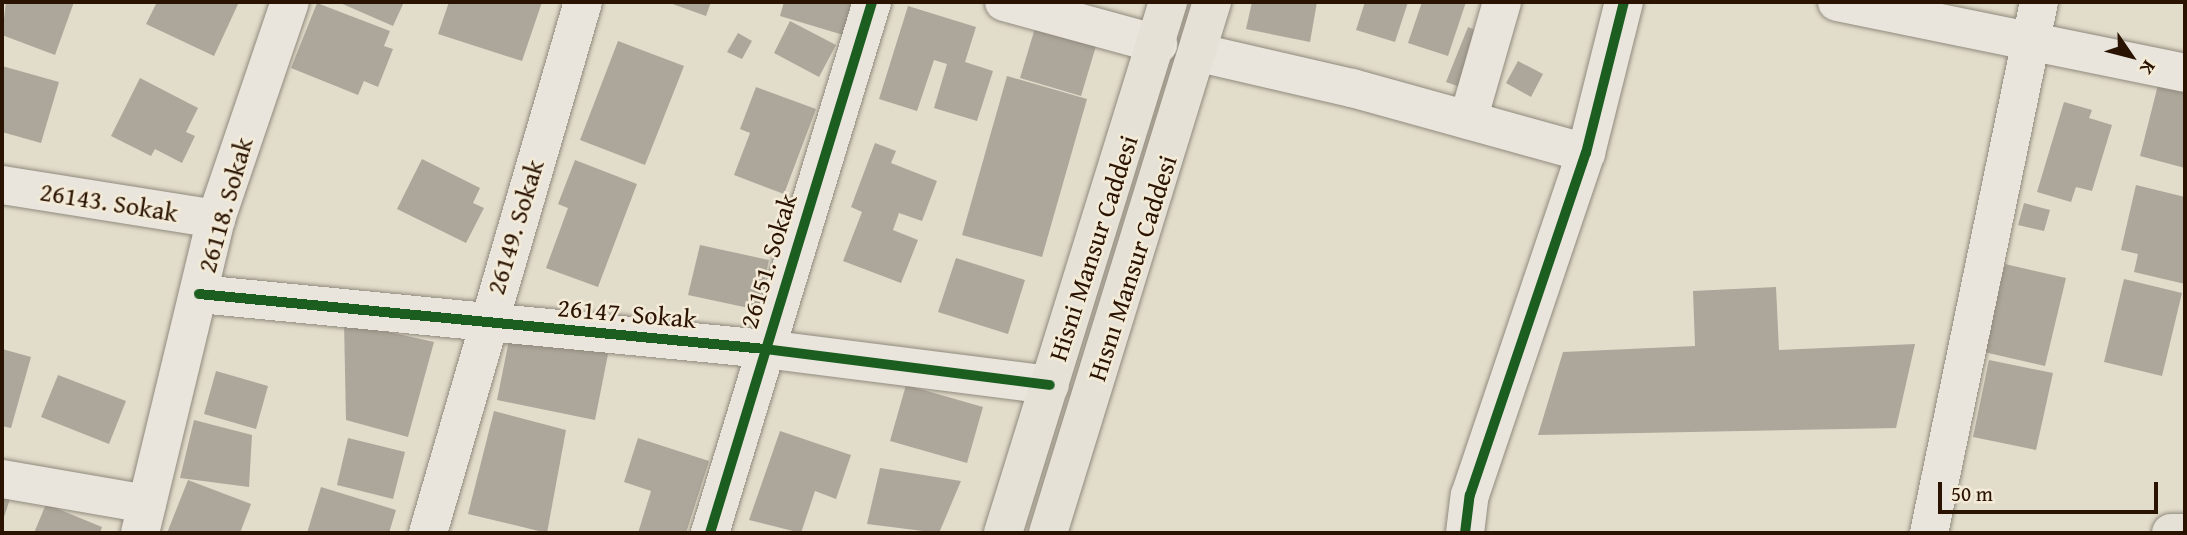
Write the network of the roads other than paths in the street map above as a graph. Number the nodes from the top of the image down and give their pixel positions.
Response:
1 (290, 2) edge
2 (583, 2) edge
3 (872, 2) edge
4 (1004, 2) edge
5 (1168, 2) edge
6 (1212, 2) edge
7 (1502, 2) edge
8 (1624, 2) edge
9 (1837, 2) edge
10 (2039, 2) edge
11 (2030, 41) junction
12 (1158, 44) junction
13 (1200, 52) junction
14 (2185, 73) edge
15 (1468, 120) junction
16 (1586, 153) junction
17 (2, 186) edge
18 (216, 219) junction
19 (199, 294) junction
20 (486, 323) junction
21 (765, 349) junction
22 (1049, 385) junction
23 (2, 479) edge
24 (143, 519) edge
25 (2185, 524) edge
26 (428, 533) edge
27 (710, 533) edge
28 (1003, 533) edge
29 (1048, 533) edge
30 (1465, 533) edge
31 (1929, 533) edge
32 (2171, 533) edge
33 (2184, 533) edge

1 - 18 street, 26118. Sokak
2 - 20 street, 26149. Sokak
3 - 21 street, 26151. Sokak
4 - 12 street
5 - 12 main road, Hisni Mansur Caddesi
6 - 13 main road, Hısnı Mansur Caddesi
7 - 15 street
8 - 16 street
9 - 11 street
10 - 11 street
11 - 14 street
11 - 31 street
12 - 22 main road, Hisni Mansur Caddesi
13 - 15 street
13 - 29 main road, Hısnı Mansur Caddesi
15 - 16 street
16 - 30 street
17 - 18 street, 26143. Sokak
18 - 19 street, 26118. Sokak
19 - 20 street, 26147. Sokak
19 - 24 street, 26118. Sokak
20 - 21 street, 26147. Sokak
20 - 26 street, 26149. Sokak
21 - 22 street, 26147. Sokak
21 - 27 street, 26151. Sokak
22 - 28 main road, Hisni Mansur Caddesi
23 - 24 street
25 - 33 street
32 - 33 main road

